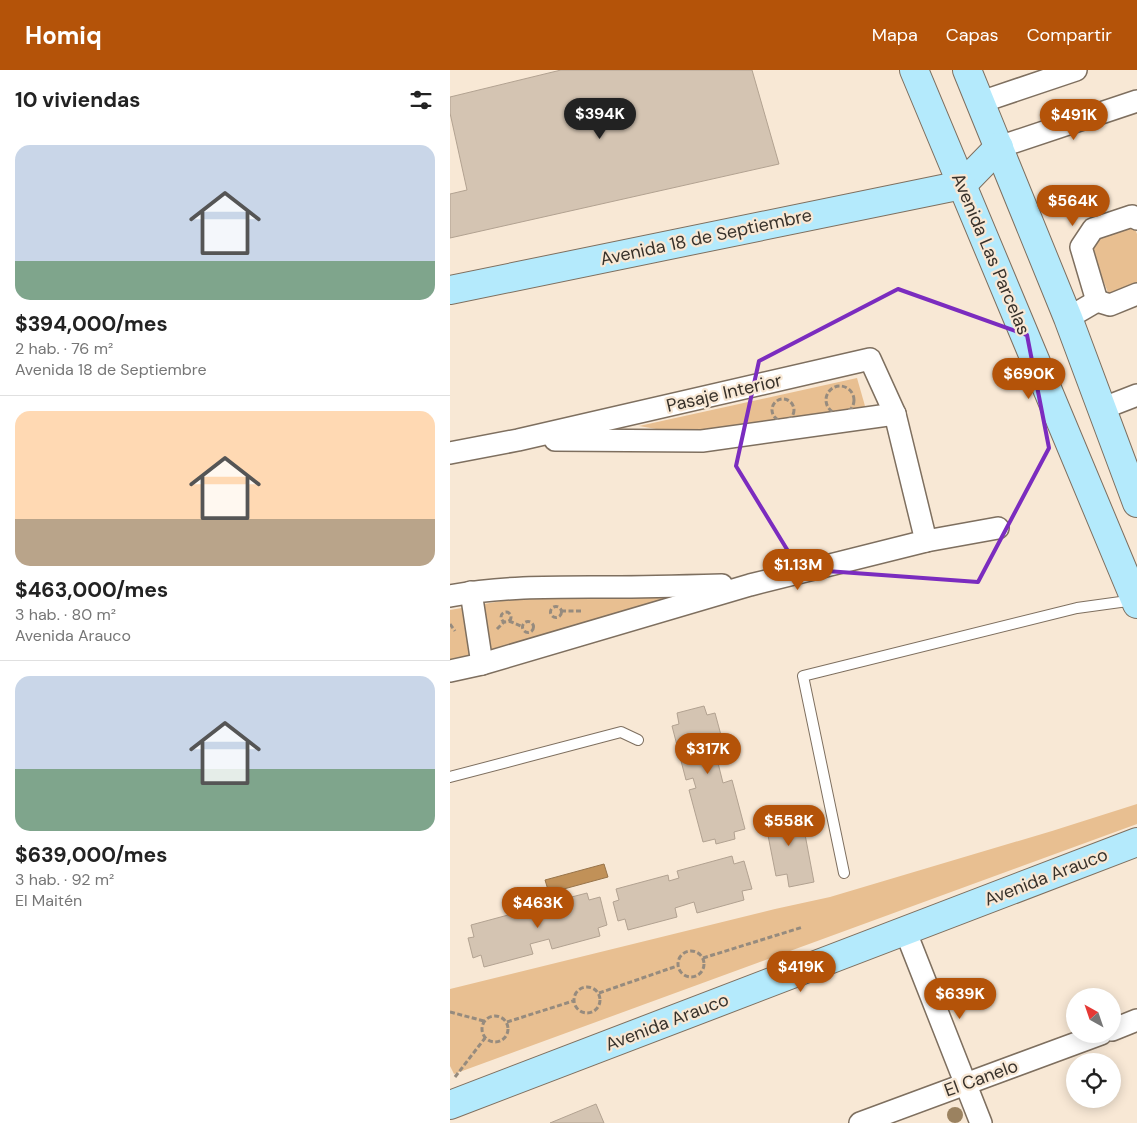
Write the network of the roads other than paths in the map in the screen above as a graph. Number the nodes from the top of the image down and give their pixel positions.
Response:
1 (914, 70) edge
2 (968, 70) edge
3 (1076, 70) edge
4 (1137, 101) edge
5 (981, 102) junction
6 (999, 147) junction
7 (962, 184) junction
8 (1137, 219) edge
9 (450, 290) edge
10 (1137, 294) edge
11 (1097, 301) junction
12 (1068, 318) junction
13 (1137, 395) edge
14 (1101, 409) junction
15 (895, 414) junction
16 (518, 440) junction
17 (450, 452) edge
18 (1137, 503) edge
19 (998, 528) dead end
20 (926, 541) junction
21 (750, 585) junction
22 (471, 592) junction
23 (450, 596) edge
24 (1136, 602) edge
25 (482, 664) junction
26 (450, 671) edge
27 (638, 740) dead end
28 (450, 777) edge
29 (1137, 842) edge
30 (844, 873) dead end
31 (905, 930) junction
32 (1137, 1020) edge
33 (1121, 1026) edge
34 (1077, 1043) edge
35 (965, 1084) junction
36 (450, 1107) edge
37 (457, 1123) edge
38 (860, 1123) edge
39 (981, 1123) edge

1 - 7 main road, Avenida Las Parcelas
2 - 5 main road
3 - 5 street
4 - 6 street
5 - 6 main road
6 - 7 main road
6 - 12 main road
7 - 9 main road, Avenida 18 de Septiembre
7 - 24 main road, Avenida Las Parcelas
8 - 11 street
10 - 11 street
11 - 12 street
12 - 14 main road
13 - 14 street
14 - 18 main road
15 - 16 street, Pasaje Interior
15 - 16 street, Pasaje Interior
15 - 20 street, Pasaje Interior
16 - 17 street, Pasaje Interior
19 - 20 street
20 - 21 street
21 - 22 street
21 - 25 street
22 - 23 street
22 - 25 street
24 - 30 lane
25 - 26 street
27 - 28 lane
29 - 31 main road, Avenida Arauco
31 - 35 street
31 - 36 main road, Avenida Arauco
32 - 33 street
34 - 35 street, El Canelo
35 - 38 street, El Canelo
35 - 39 street
36 - 37 main road

